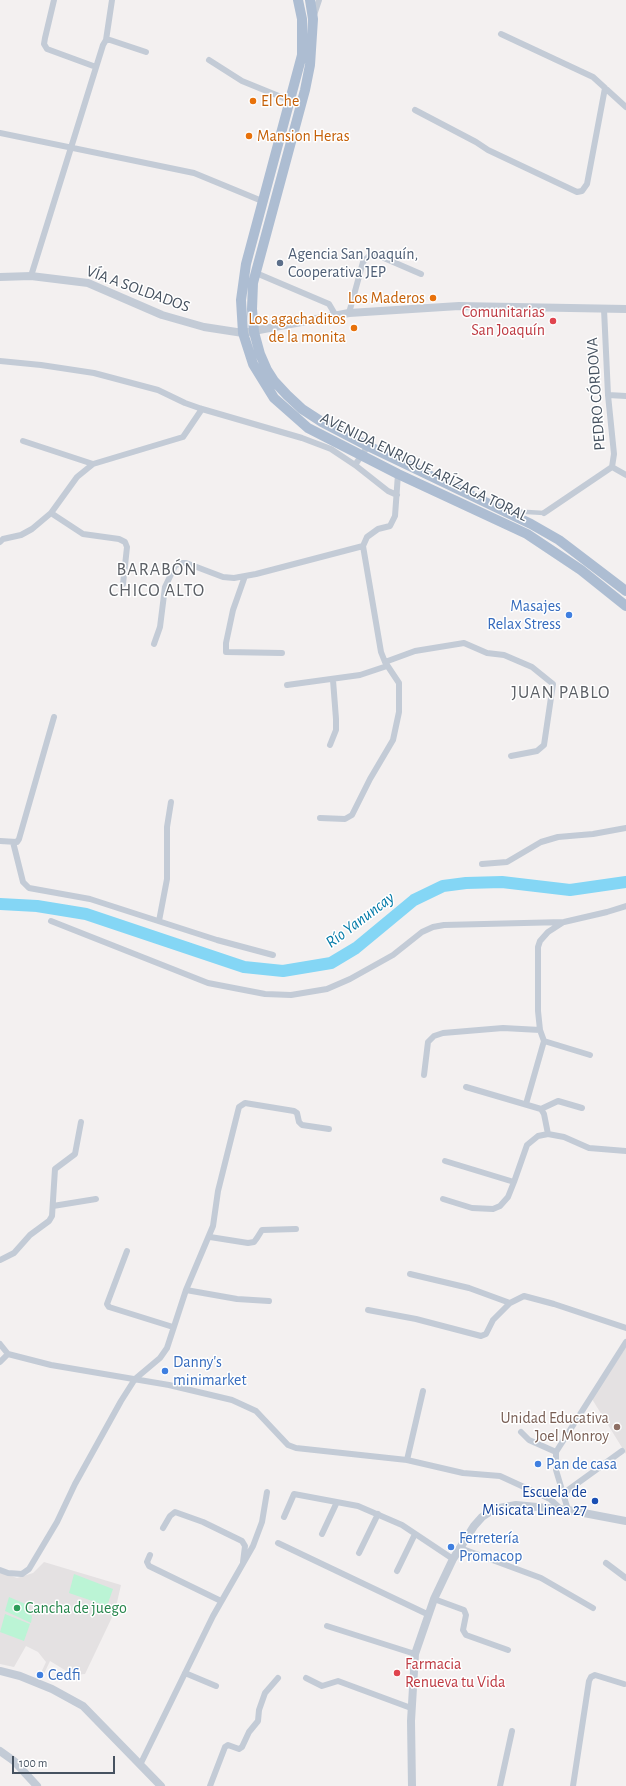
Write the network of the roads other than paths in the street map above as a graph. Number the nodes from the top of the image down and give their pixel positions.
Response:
1 (54, 0) edge
2 (112, 0) edge
3 (298, 0) edge
4 (310, 0) edge
5 (319, 0) edge
6 (313, 19) junction
7 (502, 34) dead end
8 (106, 40) junction
9 (146, 52) dead end
10 (209, 60) dead end
11 (96, 67) junction
12 (605, 88) junction
13 (291, 101) junction
14 (626, 107) edge
15 (415, 110) dead end
16 (0, 133) edge
17 (71, 149) junction
18 (262, 201) junction
19 (256, 272) junction
20 (421, 274) dead end
21 (0, 276) edge
22 (31, 276) junction
23 (604, 309) junction
24 (626, 309) edge
25 (349, 313) junction
26 (336, 316) junction
27 (243, 332) junction
28 (254, 332) junction
29 (0, 361) edge
30 (608, 395) junction
31 (626, 396) edge
32 (202, 409) junction
33 (23, 441) dead end
34 (368, 446) junction
35 (362, 456) junction
36 (93, 464) junction
37 (355, 465) junction
38 (612, 467) junction
39 (398, 474) junction
40 (626, 475) edge
41 (397, 495) junction
42 (503, 510) junction
43 (51, 513) junction
44 (544, 513) joint
45 (0, 532) edge
46 (1, 540) edge
47 (364, 546) junction
48 (245, 576) junction
49 (123, 584) dead end
50 (626, 591) edge
51 (626, 606) edge
52 (154, 644) dead end
53 (282, 653) dead end
54 (386, 664) junction
55 (333, 680) junction
56 (287, 685) dead end
57 (54, 717) dead end
58 (330, 745) dead end
59 (511, 756) dead end
60 (170, 802) dead end
61 (320, 818) dead end
62 (626, 828) edge
63 (0, 841) edge
64 (13, 842) junction
65 (482, 864) dead end
66 (626, 906) edge
67 (51, 920) dead end
68 (159, 920) junction
69 (564, 922) junction
70 (272, 955) dead end
71 (540, 1030) junction
72 (544, 1041) junction
73 (590, 1055) dead end
74 (424, 1075) dead end
75 (466, 1087) dead end
76 (526, 1104) junction
77 (582, 1108) dead end
78 (541, 1109) junction
79 (81, 1122) dead end
80 (329, 1129) dead end
81 (548, 1134) junction
82 (626, 1151) edge
83 (445, 1161) dead end
84 (514, 1182) junction
85 (96, 1199) dead end
86 (444, 1199) dead end
87 (53, 1206) junction
88 (296, 1229) dead end
89 (210, 1236) junction
90 (127, 1251) dead end
91 (0, 1260) edge
92 (410, 1274) dead end
93 (186, 1290) junction
94 (269, 1300) dead end
95 (510, 1303) junction
96 (368, 1310) dead end
97 (174, 1327) junction
98 (626, 1328) edge
99 (626, 1342) edge
100 (0, 1344) edge
101 (8, 1354) junction
102 (0, 1362) edge
103 (135, 1379) junction
104 (424, 1391) dead end
105 (521, 1432) dead end
106 (622, 1451) dead end
107 (556, 1452) junction
108 (407, 1460) junction
109 (267, 1492) dead end
110 (564, 1493) junction
111 (337, 1502) junction
112 (565, 1510) junction
113 (378, 1514) junction
114 (284, 1517) dead end
115 (626, 1521) edge
116 (163, 1528) dead end
117 (322, 1534) dead end
118 (415, 1534) junction
119 (278, 1543) dead end
120 (460, 1548) junction
121 (359, 1553) dead end
122 (150, 1555) dead end
123 (453, 1559) junction
124 (243, 1563) junction
125 (606, 1563) dead end
126 (0, 1570) edge
127 (397, 1571) dead end
128 (626, 1578) edge
129 (434, 1599) junction
130 (222, 1601) junction
131 (592, 1608) dead end
132 (427, 1614) junction
133 (328, 1626) dead end
134 (508, 1650) dead end
135 (415, 1654) junction
136 (0, 1671) edge
137 (185, 1673) junction
138 (278, 1678) dead end
139 (306, 1678) dead end
140 (624, 1684) dead end
141 (216, 1686) dead end
142 (411, 1708) junction
143 (512, 1731) dead end
144 (0, 1751) edge
145 (140, 1765) junction
146 (37, 1786) edge
147 (161, 1786) edge
148 (210, 1786) edge
149 (412, 1786) edge
150 (500, 1786) edge
151 (573, 1786) edge

1 - 11 street
2 - 8 street
3 - 13 main road, AVENIDA ENRIQUE ARÍZAGA TORAL
4 - 6 main road, AVENIDA ENRIQUE ARÍZAGA TORAL
5 - 6 street
6 - 19 main road, AVENIDA ENRIQUE ARÍZAGA TORAL
7 - 12 street
8 - 9 street
8 - 11 street
10 - 13 street
11 - 17 street
12 - 14 street
12 - 15 street
13 - 18 main road, AVENIDA ENRIQUE ARÍZAGA TORAL
16 - 17 street
17 - 18 street
17 - 22 street
18 - 27 main road, AVENIDA ENRIQUE ARÍZAGA TORAL
19 - 26 street
19 - 28 main road, AVENIDA ENRIQUE ARÍZAGA TORAL
20 - 25 street
21 - 22 street, VÍA A SOLDADOS
22 - 27 street, VÍA A SOLDADOS
23 - 24 street, VÍA A SOLDADOS
23 - 25 street, VÍA A SOLDADOS
23 - 30 street, PEDRO CÓRDOVA
25 - 26 street, VÍA A SOLDADOS
26 - 28 street, VÍA A SOLDADOS
27 - 28 street, VÍA A SOLDADOS
27 - 35 main road, AVENIDA ENRIQUE ARÍZAGA TORAL
28 - 34 main road, AVENIDA ENRIQUE ARÍZAGA TORAL
29 - 32 street
30 - 31 street
30 - 38 street, PEDRO CÓRDOVA
32 - 36 street
32 - 37 street
33 - 36 street
34 - 35 street
34 - 42 main road, AVENIDA ENRIQUE ARÍZAGA TORAL
35 - 37 street
35 - 39 main road, AVENIDA ENRIQUE ARÍZAGA TORAL
36 - 43 street
37 - 41 street
38 - 40 street
38 - 44 street, PEDRO CÓRDOVA
39 - 41 street
39 - 51 main road, AVENIDA ENRIQUE ARÍZAGA TORAL
41 - 47 street
42 - 44 street
42 - 50 main road, AVENIDA ENRIQUE ARÍZAGA TORAL
43 - 46 street
43 - 49 street
45 - 46 street
47 - 48 street
47 - 54 street
48 - 52 street
48 - 53 street
54 - 55 street
54 - 59 street
54 - 61 street
55 - 56 street
55 - 58 street
57 - 64 street
60 - 68 street
62 - 65 street
63 - 64 street
64 - 68 street
66 - 69 street
67 - 69 street
68 - 70 street
69 - 71 street
71 - 72 street
71 - 74 street
72 - 73 street
72 - 76 street
75 - 76 street
76 - 78 street
77 - 78 street
78 - 81 street
79 - 87 street
80 - 89 street
81 - 82 street
81 - 84 street
83 - 84 street
84 - 86 street
85 - 87 street
87 - 91 street
88 - 89 street
89 - 93 street
90 - 97 street
92 - 95 street
93 - 94 street
93 - 97 street
95 - 96 street
95 - 98 street
97 - 103 street
99 - 107 street
100 - 101 street
101 - 102 street
101 - 103 street
103 - 108 street
103 - 126 street
104 - 108 street
105 - 107 street
106 - 110 street
107 - 110 street
108 - 112 street
109 - 124 street
110 - 112 street
111 - 113 street
111 - 114 street
111 - 117 street
112 - 115 street
112 - 120 street
113 - 118 street
113 - 121 street
116 - 124 street
118 - 123 street
118 - 127 street
119 - 132 street
120 - 123 street
120 - 131 street
122 - 130 street
123 - 129 street
124 - 130 street
125 - 128 street
129 - 132 street
129 - 134 street
130 - 137 street
132 - 135 street
133 - 135 street
135 - 142 street
136 - 145 street
137 - 141 street
137 - 145 street
138 - 148 street
139 - 142 street
140 - 151 street
142 - 149 street
143 - 150 street
144 - 146 street
145 - 147 street

